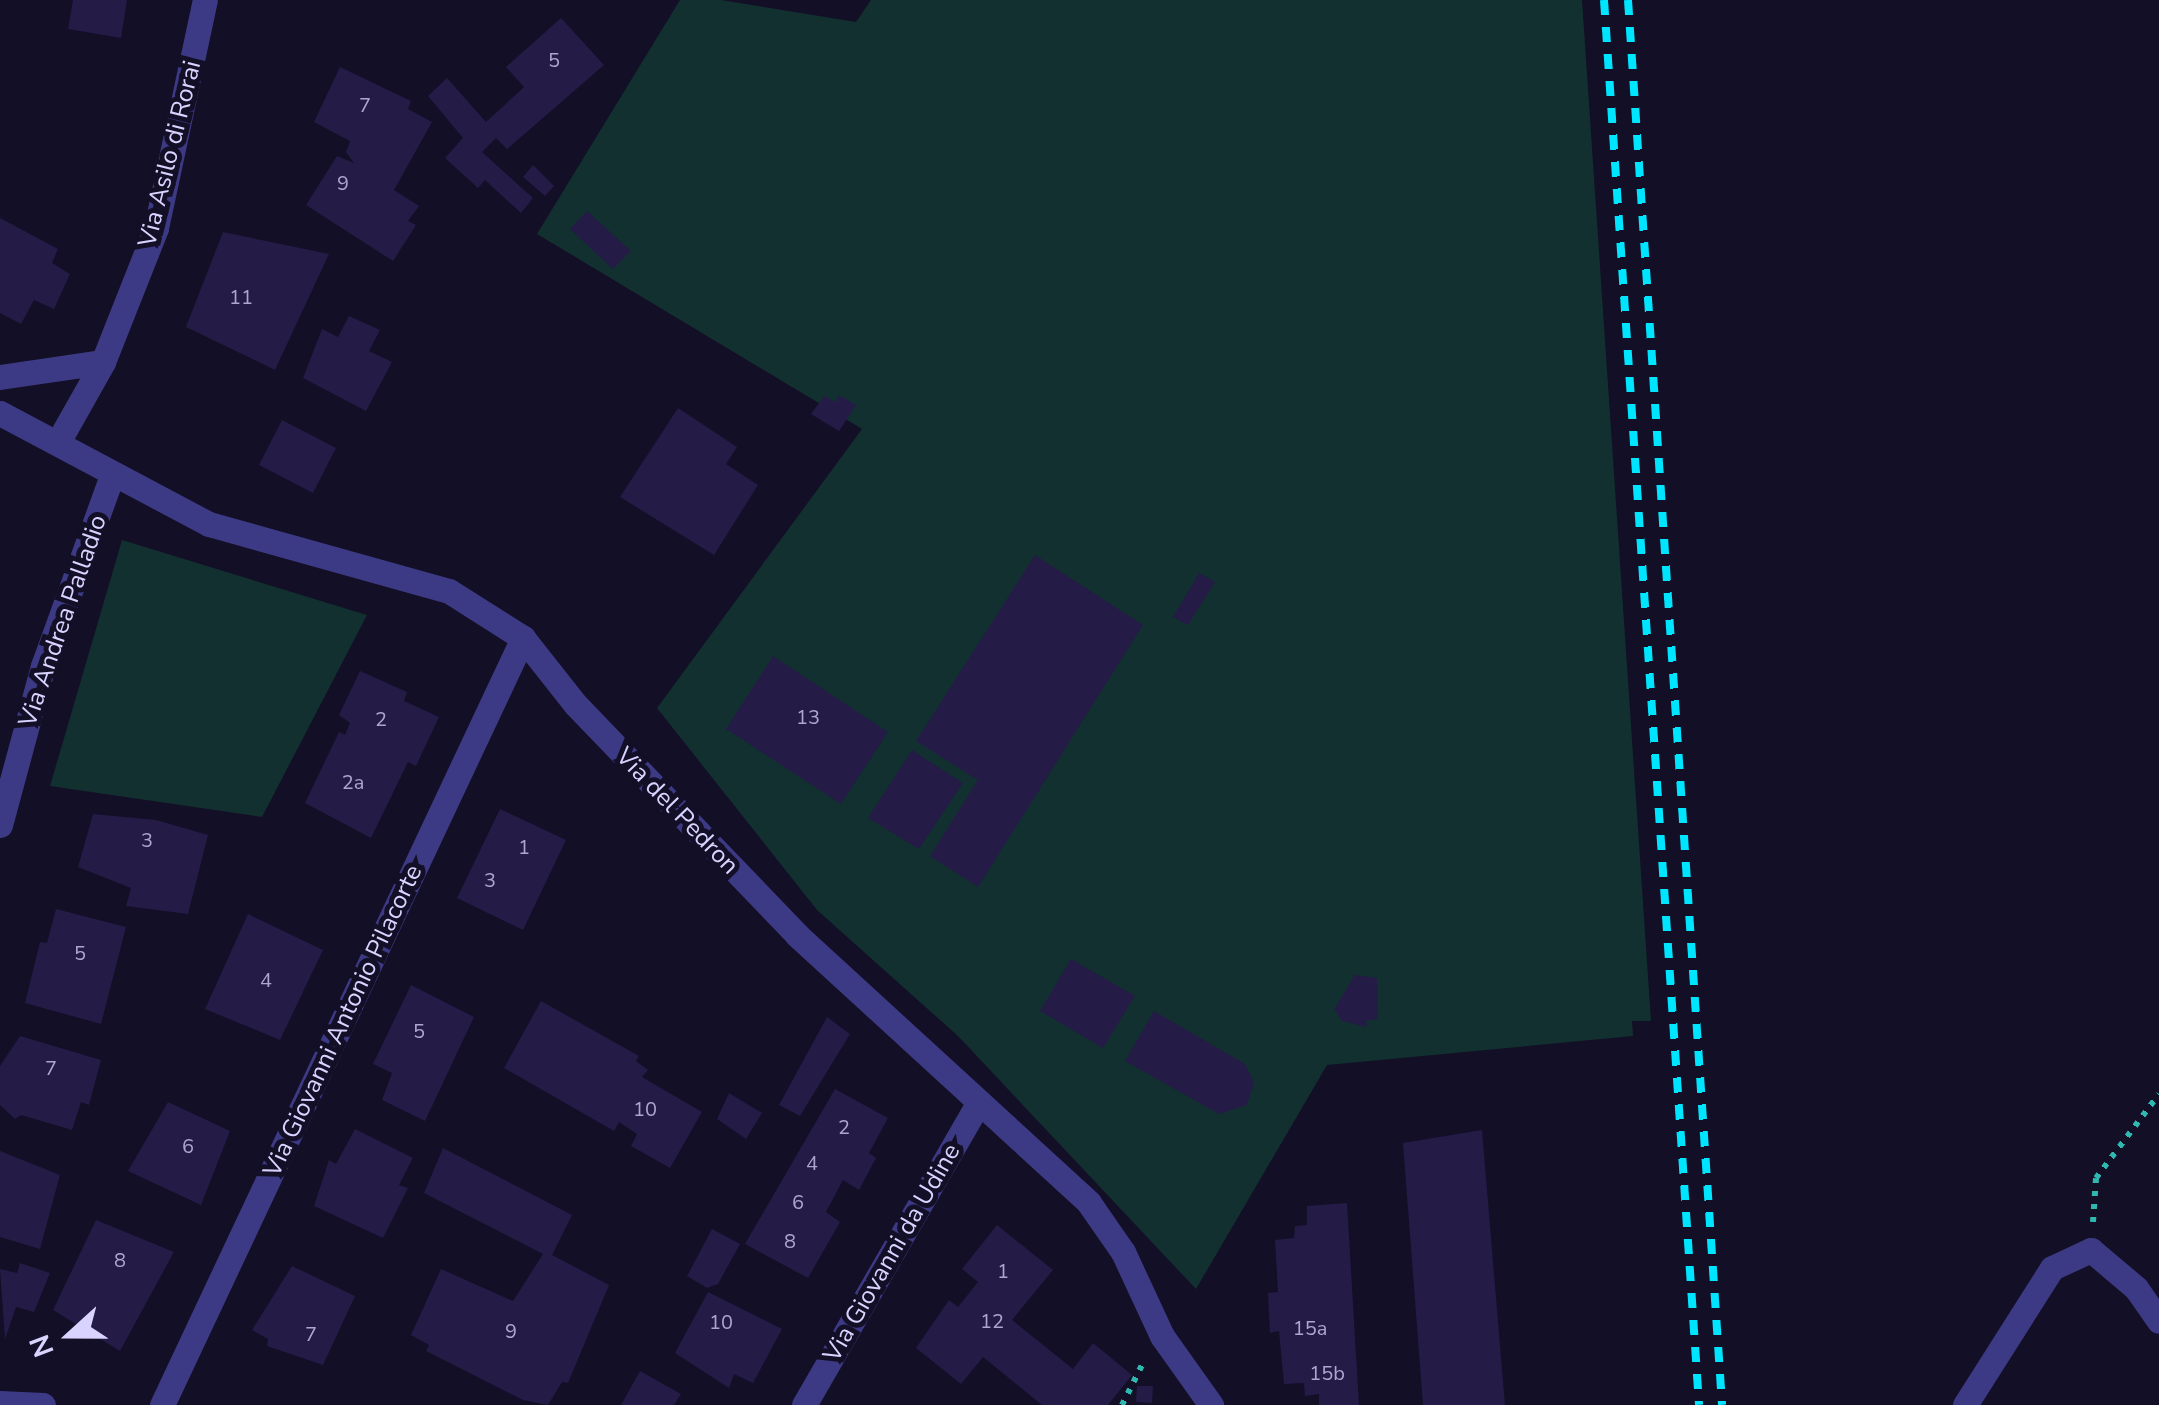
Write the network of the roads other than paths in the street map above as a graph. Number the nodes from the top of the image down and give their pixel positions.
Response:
1 (205, 0) edge
2 (102, 362) junction
3 (0, 377) edge
4 (0, 412) edge
5 (58, 442) junction
6 (112, 475) junction
7 (523, 638) junction
8 (0, 825) edge
9 (979, 1102) junction
10 (2159, 1320) edge
11 (1202, 1402) edge
12 (0, 1403) edge
13 (43, 1405) edge
14 (162, 1405) edge
15 (804, 1405) edge
16 (1964, 1405) edge

1 - 2 street, Via Asilo di Rorai
2 - 3 street
2 - 5 street, Via Asilo di Rorai
4 - 5 street, Via del Pedron
5 - 6 street, Via del Pedron
6 - 7 street, Via del Pedron
6 - 8 street, Via Andrea Palladio
7 - 9 street, Via del Pedron
7 - 14 street, Via Giovanni Antonio Pilacorte
9 - 11 street, Via del Pedron
9 - 15 street, Via Giovanni da Udine
10 - 16 street
12 - 13 street

